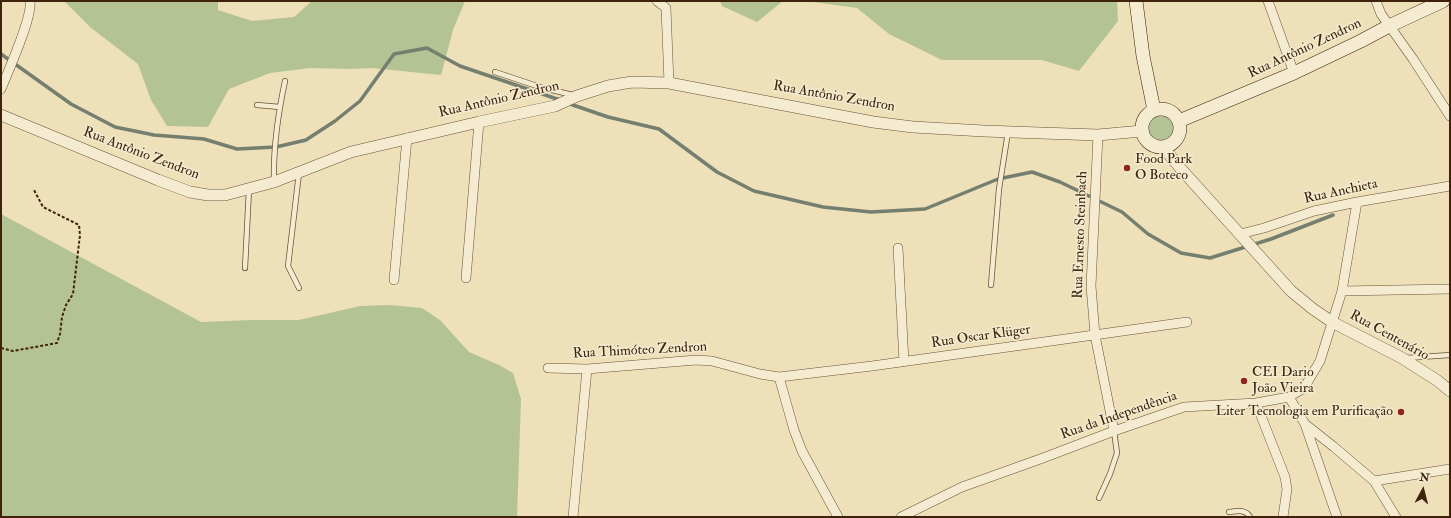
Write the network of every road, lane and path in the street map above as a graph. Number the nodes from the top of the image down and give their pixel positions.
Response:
1 (30, 1) edge
2 (657, 1) edge
3 (1136, 1) edge
4 (1268, 1) edge
5 (1376, 1) edge
6 (1443, 1) edge
7 (1389, 26) junction
8 (495, 72) dead end
9 (1294, 73) junction
10 (286, 81) dead end
11 (669, 83) junction
12 (1, 89) edge
13 (568, 100) junction
14 (257, 105) dead end
15 (280, 107) junction
16 (1154, 110) junction
17 (1, 115) edge
18 (1450, 116) edge
19 (1179, 121) junction
20 (479, 122) junction
21 (1142, 131) junction
22 (1008, 132) junction
23 (1098, 135) junction
24 (406, 138) junction
25 (1163, 148) junction
26 (299, 172) junction
27 (274, 182) junction
28 (1450, 186) edge
29 (250, 188) junction
30 (34, 190) dead end
31 (1356, 202) junction
32 (1242, 236) junction
33 (898, 248) dead end
34 (245, 268) dead end
35 (466, 278) dead end
36 (394, 280) dead end
37 (991, 285) dead end
38 (299, 288) dead end
39 (1450, 289) edge
40 (1342, 291) junction
41 (1186, 322) dead end
42 (1332, 322) junction
43 (1095, 335) junction
44 (1, 348) edge
45 (1450, 355) edge
46 (1402, 358) junction
47 (904, 362) junction
48 (548, 368) dead end
49 (587, 369) junction
50 (779, 377) junction
51 (1450, 391) edge
52 (1289, 397) junction
53 (1256, 403) junction
54 (1305, 424) junction
55 (1114, 431) junction
56 (1450, 469) edge
57 (1374, 481) junction
58 (1099, 498) dead end
59 (1229, 512) dead end
60 (573, 517) edge
61 (838, 517) edge
62 (902, 517) edge
63 (1250, 517) edge
64 (1283, 517) edge
65 (1337, 517) edge
66 (1396, 517) edge

1 - 12 street
2 - 11 street
3 - 16 main road
4 - 9 street
5 - 7 street
6 - 7 main road, Rua Antônio Zendron
7 - 9 main road, Rua Antônio Zendron
7 - 18 street
8 - 13 lane
9 - 19 main road, Rua Antônio Zendron
10 - 15 lane
11 - 13 street, Rua Antônio Zendron
11 - 22 street, Rua Antônio Zendron
13 - 20 street, Rua Antônio Zendron
14 - 15 lane
15 - 27 lane
16 - 19 main road
16 - 21 main road
17 - 29 street, Rua Antônio Zendron
19 - 25 main road
20 - 24 street, Rua Antônio Zendron
20 - 35 street
21 - 23 street, Rua Antônio Zendron
21 - 25 main road
22 - 23 street, Rua Antônio Zendron
22 - 37 lane
23 - 43 street, Rua Ernesto Steinbach
24 - 26 street, Rua Antônio Zendron
24 - 36 street
25 - 32 street, Rua Centenário
26 - 27 street, Rua Antônio Zendron
26 - 38 lane
27 - 29 street, Rua Antônio Zendron
28 - 31 street, Rua Anchieta
29 - 34 lane
30 - 44 path
31 - 32 street, Rua Anchieta
31 - 40 street, Rua da Independência
32 - 42 street, Rua Centenário
33 - 47 street
39 - 40 street
40 - 42 street, Rua da Independência
41 - 43 street, Rua Oscar Klüger
42 - 46 street, Rua Centenário
42 - 52 street, Rua da Independência
43 - 47 street, Rua Oscar Klüger
43 - 55 street, Rua Ernesto Steinbach
45 - 46 lane
46 - 51 street, Rua Centenário
47 - 50 street, Rua Oscar Klüger
48 - 49 street, Rua Thimóteo Zendron
49 - 50 street, Rua Thimóteo Zendron
49 - 60 street
50 - 61 street
52 - 53 street, Rua da Independência
52 - 54 street
53 - 55 street, Rua da Independência
53 - 64 street
54 - 57 street
54 - 65 street
55 - 58 lane
55 - 62 street, Rua da Independência
56 - 57 street
57 - 66 street
59 - 63 lane

